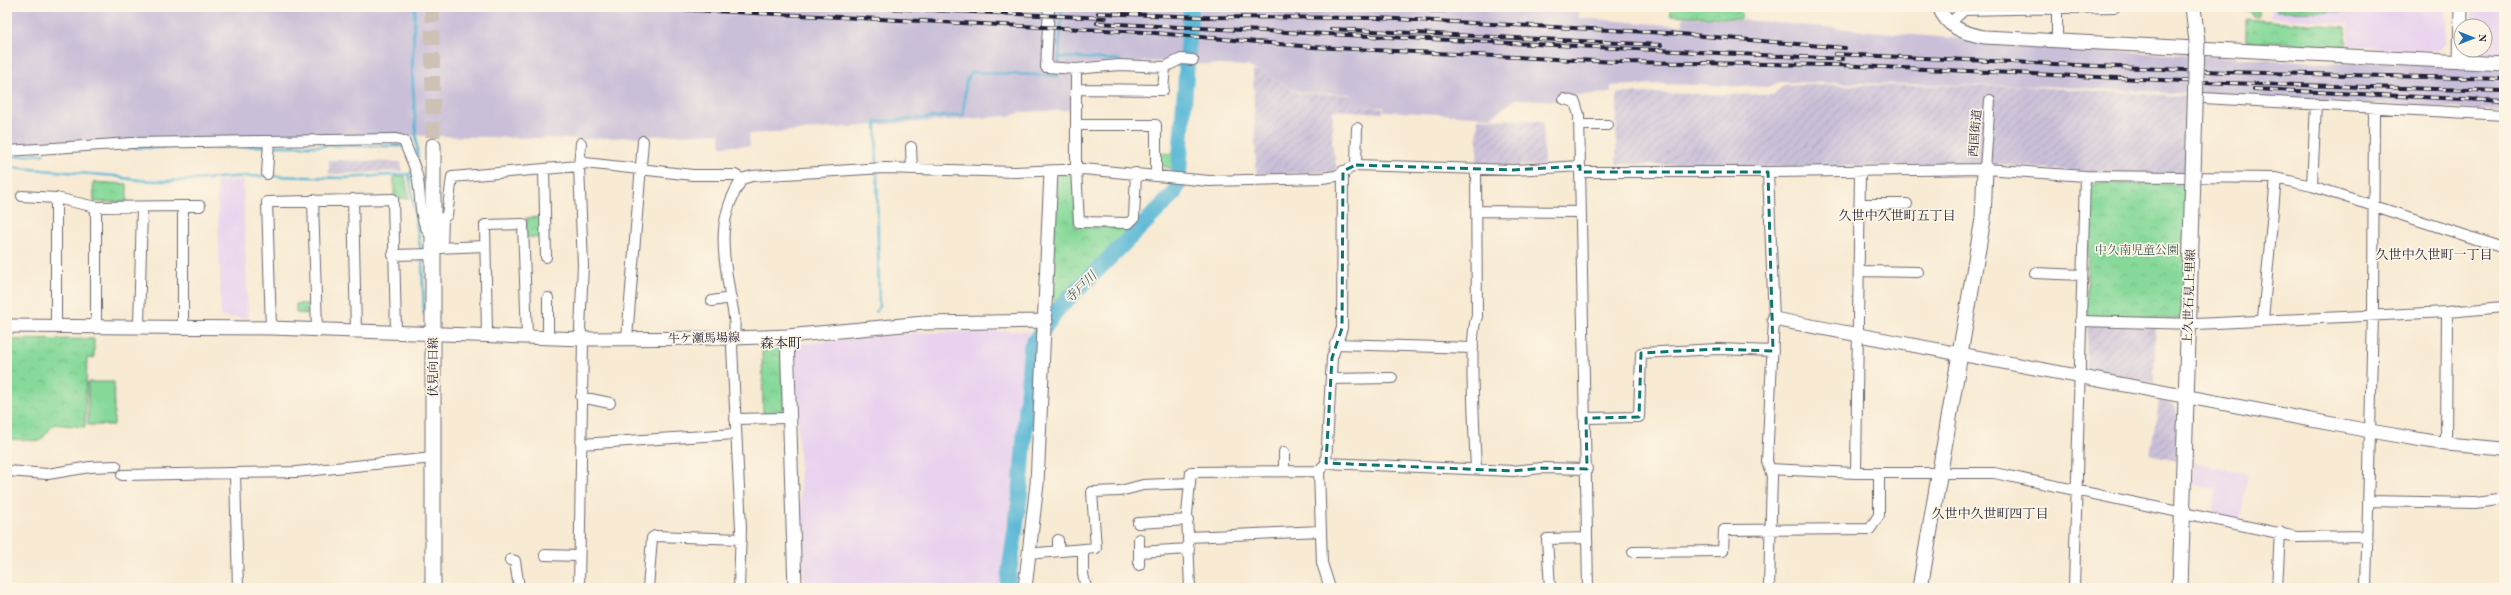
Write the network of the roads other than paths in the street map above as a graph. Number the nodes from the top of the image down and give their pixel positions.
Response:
1 (1049, 7) edge
2 (1432, 7) edge
3 (1444, 7) edge
4 (1939, 7) edge
5 (2115, 7) edge
6 (2193, 7) edge
7 (2460, 7) edge
8 (2057, 9) junction
9 (1949, 24) junction
10 (2057, 40) junction
11 (1188, 60) dead end
12 (2460, 62) junction
13 (2504, 64) edge
14 (1165, 67) junction
15 (1076, 69) junction
16 (1076, 89) junction
17 (2203, 98) dead end
18 (1564, 99) dead end
19 (1990, 100) dead end
20 (2316, 104) junction
21 (2374, 108) junction
22 (2504, 116) edge
23 (1076, 125) junction
24 (1580, 125) junction
25 (1608, 125) dead end
26 (1357, 128) dead end
27 (269, 141) junction
28 (643, 141) dead end
29 (581, 143) dead end
30 (433, 146) tunnel mouth
31 (911, 147) dead end
32 (7, 151) edge
33 (1356, 165) junction
34 (579, 166) junction
35 (641, 168) junction
36 (544, 169) junction
37 (912, 169) junction
38 (1076, 169) junction
39 (1476, 169) junction
40 (1580, 169) junction
41 (1985, 169) junction
42 (1343, 171) junction
43 (1860, 171) junction
44 (1051, 172) junction
45 (1768, 172) junction
46 (1136, 173) junction
47 (267, 174) dead end
48 (1156, 176) junction
49 (2085, 176) junction
50 (2276, 178) junction
51 (742, 179) junction
52 (2312, 186) junction
53 (22, 196) dead end
54 (56, 198) junction
55 (353, 199) junction
56 (313, 200) junction
57 (1860, 204) junction
58 (1907, 204) dead end
59 (183, 206) junction
60 (200, 206) dead end
61 (2373, 206) junction
62 (96, 208) junction
63 (142, 208) junction
64 (1476, 211) junction
65 (1580, 212) junction
66 (484, 246) junction
67 (435, 247) junction
68 (2504, 248) edge
69 (393, 255) junction
70 (546, 257) dead end
71 (1859, 271) junction
72 (1918, 272) dead end
73 (2035, 273) dead end
74 (2082, 275) junction
75 (548, 298) dead end
76 (731, 298) junction
77 (712, 301) dead end
78 (2504, 307) edge
79 (2447, 312) junction
80 (2373, 314) junction
81 (1774, 319) junction
82 (2263, 319) junction
83 (1046, 321) junction
84 (2080, 321) junction
85 (2188, 324) junction
86 (7, 326) edge
87 (56, 326) junction
88 (96, 326) junction
89 (140, 326) junction
90 (183, 327) junction
91 (271, 328) junction
92 (318, 330) junction
93 (356, 332) junction
94 (396, 333) junction
95 (433, 333) junction
96 (1858, 333) junction
97 (487, 335) junction
98 (527, 336) junction
99 (787, 336) junction
100 (548, 337) junction
101 (627, 338) junction
102 (734, 338) junction
103 (583, 339) junction
104 (1335, 344) junction
105 (1473, 348) junction
106 (1773, 351) junction
107 (1961, 352) junction
108 (2079, 375) junction
109 (1392, 378) dead end
110 (1331, 379) junction
111 (2186, 396) junction
112 (581, 397) junction
113 (610, 403) dead end
114 (789, 418) junction
115 (1586, 418) junction
116 (735, 419) junction
117 (2370, 431) junction
118 (735, 434) junction
119 (581, 444) junction
120 (2446, 444) junction
121 (2504, 449) edge
122 (1284, 452) dead end
123 (433, 458) junction
124 (1326, 462) junction
125 (116, 466) dead end
126 (1476, 468) junction
127 (1587, 469) junction
128 (1770, 469) junction
129 (7, 471) edge
130 (1284, 471) junction
131 (1319, 471) junction
132 (1940, 471) junction
133 (235, 473) junction
134 (1856, 473) junction
135 (1879, 473) junction
136 (122, 475) dead end
137 (1190, 483) junction
138 (2076, 489) junction
139 (2504, 499) edge
140 (2368, 501) junction
141 (2181, 511) junction
142 (1188, 520) junction
143 (1138, 523) dead end
144 (1771, 530) junction
145 (1321, 531) junction
146 (2280, 532) junction
147 (2367, 536) junction
148 (1189, 537) junction
149 (1587, 538) junction
150 (741, 539) junction
151 (1139, 539) dead end
152 (1058, 540) dead end
153 (1189, 549) junction
154 (1084, 550) junction
155 (1058, 552) junction
156 (1140, 552) junction
157 (1633, 552) dead end
158 (1038, 553) dead end
159 (545, 555) dead end
160 (579, 556) junction
161 (510, 560) dead end
162 (1140, 565) dead end
163 (238, 588) edge
164 (433, 588) edge
165 (519, 588) edge
166 (579, 588) edge
167 (648, 588) edge
168 (740, 588) edge
169 (795, 588) edge
170 (1025, 588) edge
171 (1086, 588) edge
172 (1190, 588) edge
173 (1330, 588) edge
174 (1550, 588) edge
175 (1588, 588) edge
176 (1769, 588) edge
177 (1920, 588) edge
178 (2074, 588) edge
179 (2180, 588) edge
180 (2277, 588) edge
181 (2366, 588) edge

1 - 15 street
2 - 3 street
4 - 9 street
5 - 8 street
6 - 85 main road, 上久世石見上里線, bridge
7 - 12 street
8 - 9 street
8 - 10 street
9 - 10 street
10 - 12 street
11 - 14 street
12 - 13 street
14 - 15 street
14 - 16 street
15 - 16 street
16 - 23 street
17 - 20 street
18 - 24 street
19 - 41 street, 西国街道
20 - 21 street
20 - 52 street
21 - 22 street
21 - 61 street
23 - 38 street
23 - 48 street
24 - 25 street
24 - 40 street
26 - 33 street
27 - 32 street
27 - 47 street
27 - 67 street
28 - 35 street
29 - 34 street
30 - 67 main road, 伏見向日線
31 - 37 street
33 - 39 street
33 - 42 street
34 - 35 street
34 - 36 street
34 - 103 street
35 - 51 street
35 - 101 street
36 - 67 street
36 - 70 street
37 - 44 street
37 - 51 street
38 - 44 street
38 - 46 street
38 - 46 street
39 - 40 street
39 - 64 street
40 - 45 street
40 - 65 street
41 - 43 street
41 - 49 street
41 - 107 main road
42 - 48 street
42 - 104 street
43 - 45 street
43 - 57 street
44 - 83 street
45 - 81 street
46 - 48 street
49 - 50 street
49 - 74 street
50 - 52 street
50 - 82 street
51 - 76 street
52 - 61 street
53 - 54 street
54 - 62 street
54 - 87 street
55 - 56 street
55 - 69 street
55 - 93 street
56 - 91 street
56 - 92 street
57 - 58 street
57 - 71 street
59 - 60 street
59 - 63 street
59 - 90 street
61 - 68 street
61 - 80 street
62 - 63 street
62 - 88 street
63 - 89 street
64 - 65 street
64 - 105 street
65 - 115 street
66 - 67 street
66 - 97 street
66 - 98 street
67 - 69 street
67 - 95 main road, 伏見向日線
69 - 94 street
71 - 72 street
71 - 96 street
73 - 74 street
74 - 84 street
75 - 100 street
76 - 77 street
76 - 102 street
78 - 79 street
79 - 80 street
79 - 120 street
80 - 82 street
80 - 117 street
81 - 96 street
81 - 106 street
82 - 85 street
83 - 99 street, 牛ケ瀬馬場線
83 - 170 street
84 - 85 street
84 - 108 street
85 - 111 main road, 上久世石見上里線
86 - 87 street, 牛ケ瀬馬場線
87 - 88 street, 牛ケ瀬馬場線
88 - 89 street, 牛ケ瀬馬場線
89 - 90 street, 牛ケ瀬馬場線
90 - 91 street, 牛ケ瀬馬場線
91 - 92 street, 牛ケ瀬馬場線
92 - 93 street, 牛ケ瀬馬場線
93 - 94 street, 牛ケ瀬馬場線
94 - 95 street, 牛ケ瀬馬場線
95 - 97 street, 牛ケ瀬馬場線
95 - 123 main road, 伏見向日線
96 - 107 street
96 - 134 street
97 - 98 street, 牛ケ瀬馬場線
98 - 100 street, 牛ケ瀬馬場線
99 - 102 street, 牛ケ瀬馬場線
99 - 114 street
100 - 103 street, 牛ケ瀬馬場線
101 - 102 street, 牛ケ瀬馬場線
101 - 103 street, 牛ケ瀬馬場線
102 - 116 street
103 - 112 street
104 - 105 street
104 - 110 street
105 - 126 street
106 - 115 street
106 - 128 street
107 - 108 street
107 - 132 main road
108 - 111 street
108 - 138 street
109 - 110 street
110 - 124 street
111 - 117 street
111 - 141 main road, 上久世石見上里線
112 - 113 street
112 - 119 street
114 - 116 street
114 - 169 street
115 - 127 street
116 - 118 street
117 - 120 street
117 - 140 street
118 - 119 street
118 - 150 street
119 - 160 street
120 - 121 street
122 - 130 street
123 - 133 street
123 - 164 main road, 伏見向日線
124 - 126 street
124 - 131 street
125 - 129 street
126 - 127 street
127 - 149 street
128 - 134 street
128 - 144 street
130 - 131 street
130 - 137 street
131 - 145 street
132 - 135 street
132 - 138 street
132 - 177 main road
133 - 136 street
133 - 163 street
134 - 135 street
135 - 144 street
137 - 142 street
137 - 154 street
138 - 141 street
138 - 178 street
139 - 140 street
140 - 147 street
141 - 146 street
141 - 179 main road, 上久世石見上里線
142 - 143 street
142 - 148 street
144 - 157 street
144 - 176 street
145 - 148 street
145 - 173 street
146 - 147 street
146 - 180 street
147 - 181 street
148 - 153 street
149 - 174 street
149 - 175 street
150 - 167 street
150 - 168 street
151 - 156 street
152 - 155 street
153 - 156 street
153 - 172 street
154 - 155 street
154 - 171 street
155 - 158 street
156 - 162 street
159 - 160 street
160 - 166 street
161 - 165 street

